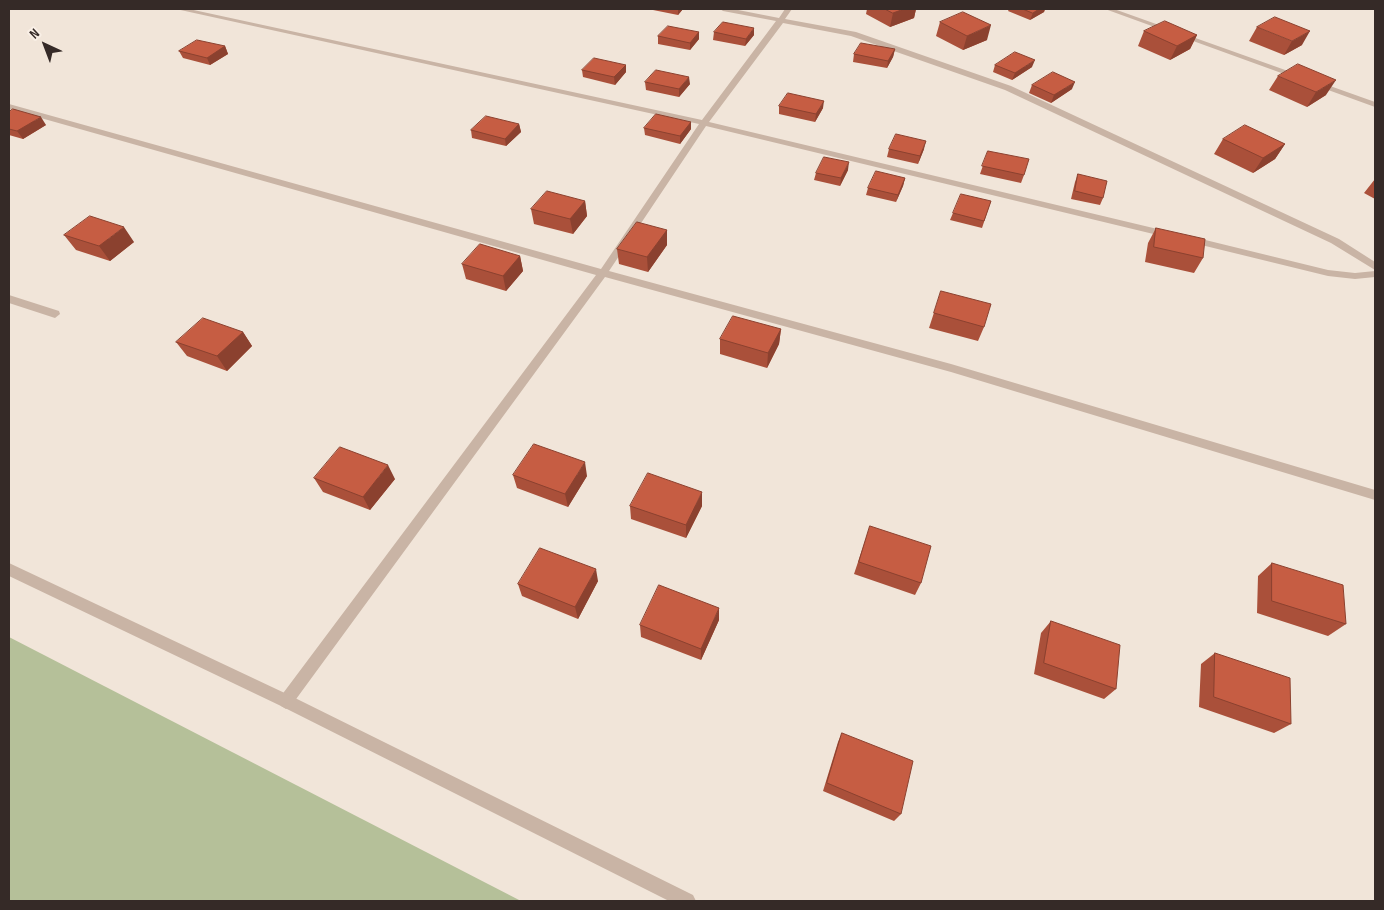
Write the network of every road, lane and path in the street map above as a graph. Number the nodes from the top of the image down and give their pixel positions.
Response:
1 (180, 9) edge
2 (723, 9) edge
3 (789, 9) edge
4 (1108, 9) edge
5 (779, 20) junction
6 (1375, 105) edge
7 (9, 106) edge
8 (704, 123) junction
9 (1375, 267) edge
10 (603, 273) junction
11 (1375, 274) edge
12 (9, 299) edge
13 (55, 314) dead end
14 (1375, 495) edge
15 (9, 569) edge
16 (286, 701) junction
17 (687, 901) edge

1 - 8 street
2 - 5 street
3 - 5 street
4 - 6 street
5 - 8 street
5 - 9 street
7 - 10 street
8 - 10 street
8 - 11 street
10 - 14 street
10 - 16 street
12 - 13 street
15 - 16 street
16 - 17 street

